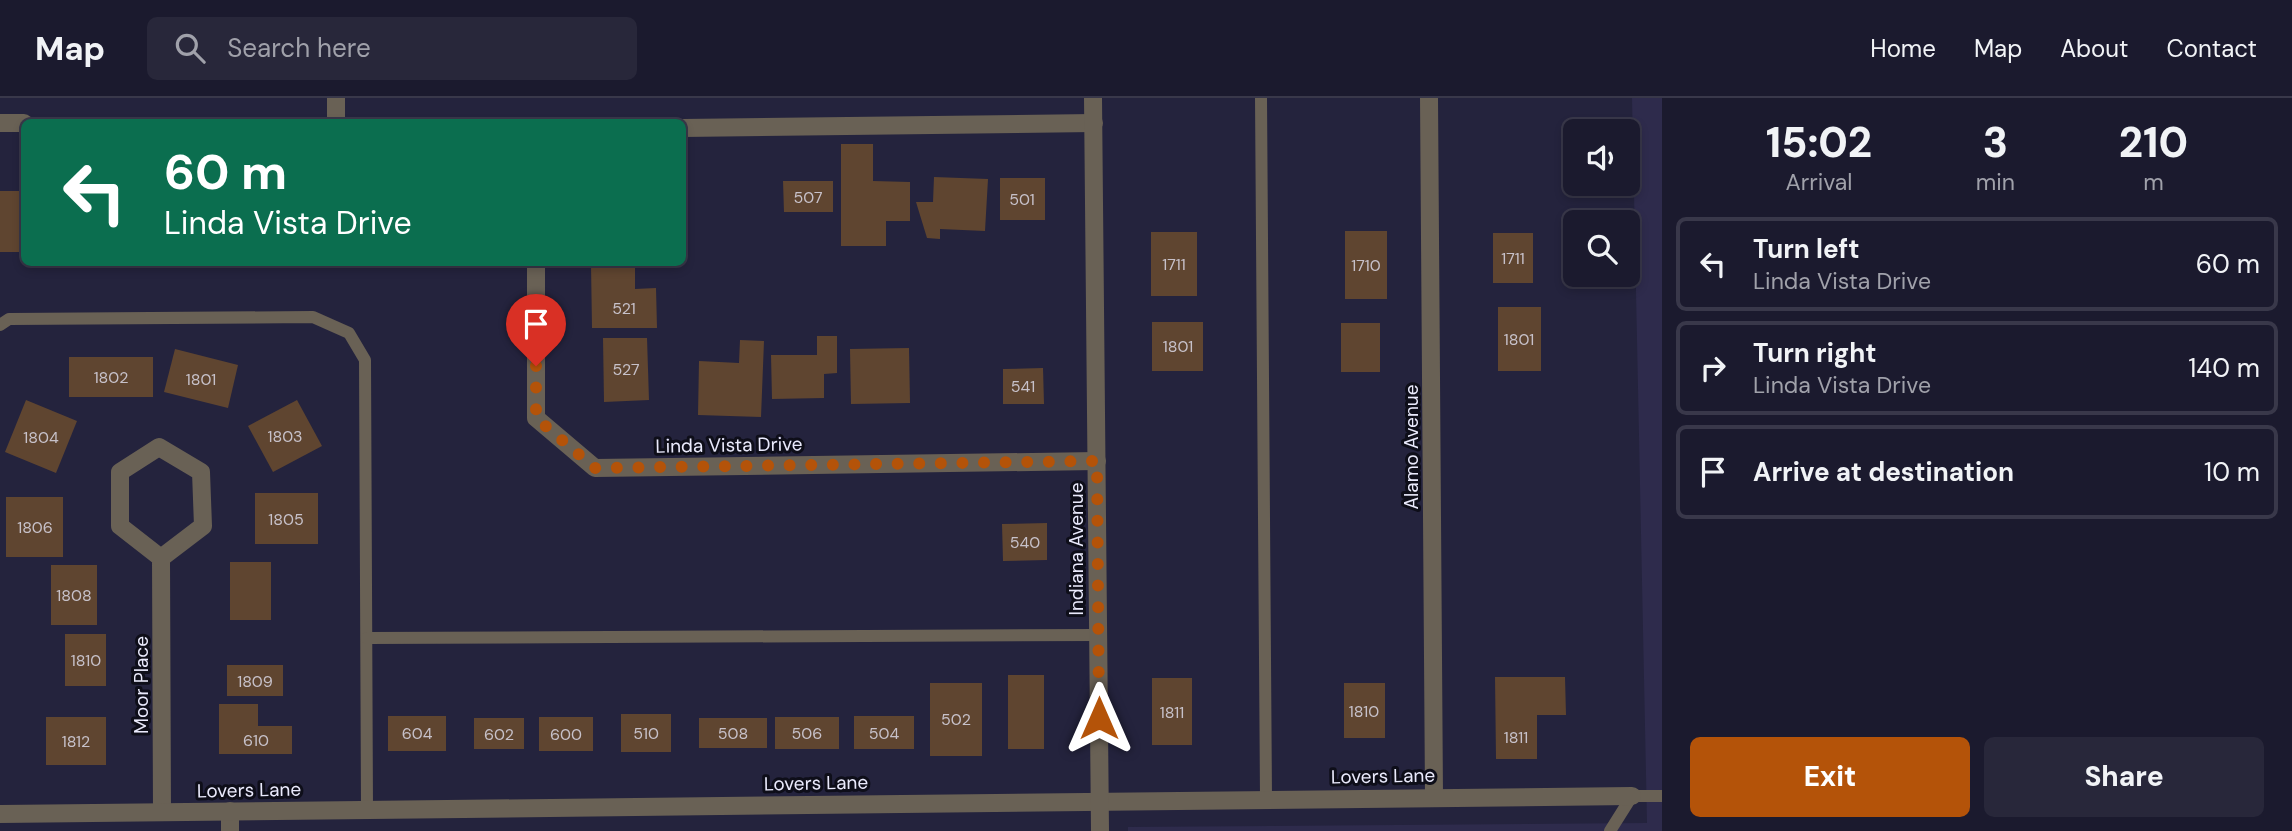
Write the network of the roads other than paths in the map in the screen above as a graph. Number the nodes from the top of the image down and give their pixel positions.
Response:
1 (336, 98) edge
2 (1093, 98) edge
3 (1261, 98) edge
4 (1429, 98) edge
5 (336, 119) edge
6 (0, 123) edge
7 (21, 123) edge
8 (1094, 123) junction
9 (686, 128) edge
10 (536, 266) edge
11 (0, 325) edge
12 (1097, 461) junction
13 (161, 558) junction
14 (1098, 635) junction
15 (367, 638) junction
16 (1434, 796) junction
17 (1632, 796) junction
18 (1662, 796) edge
19 (1266, 798) junction
20 (1099, 800) junction
21 (368, 809) junction
22 (230, 811) junction
23 (162, 812) junction
24 (0, 814) edge
25 (230, 831) edge
26 (1100, 831) edge
27 (1610, 831) edge

1 - 5 street
2 - 8 street, Indiana Avenue
3 - 19 lane
4 - 16 street, Alamo Avenue
6 - 7 street
8 - 9 street
8 - 12 street, Indiana Avenue
10 - 12 street, Linda Vista Drive
11 - 15 lane
12 - 14 street, Indiana Avenue
13 - 13 street
13 - 23 street, Moor Place
14 - 15 lane
14 - 20 street, Indiana Avenue
15 - 21 lane
16 - 17 street, Lovers Lane
16 - 19 street, Lovers Lane
17 - 18 lane
17 - 27 lane
19 - 20 street, Lovers Lane
20 - 21 street, Lovers Lane
20 - 26 street, Indiana Avenue
21 - 22 street, Lovers Lane
22 - 23 street, Lovers Lane
22 - 25 street
23 - 24 street, Lovers Lane

